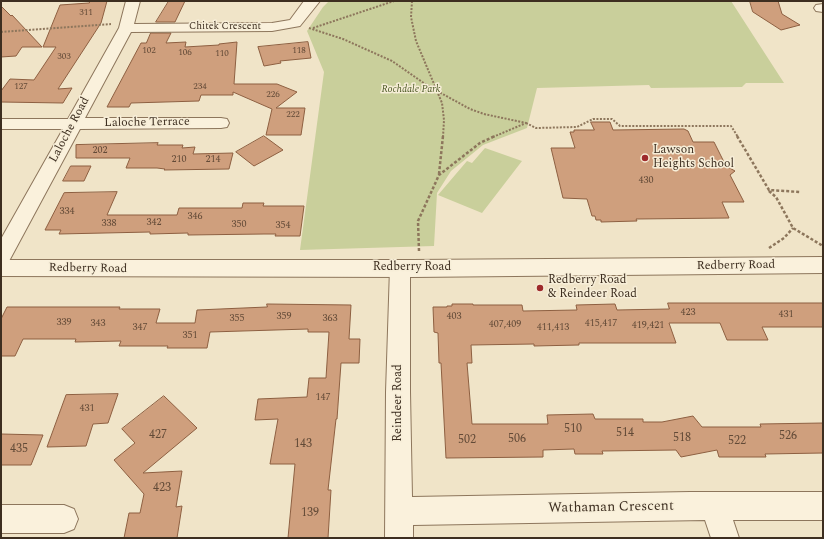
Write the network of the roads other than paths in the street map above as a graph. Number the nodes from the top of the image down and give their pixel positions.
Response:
1 (133, 1) edge
2 (313, 1) edge
3 (127, 25) junction
4 (222, 123) dead end
5 (1, 124) edge
6 (73, 124) junction
7 (1, 258) edge
8 (823, 265) edge
9 (1, 268) edge
10 (410, 268) junction
11 (715, 506) junction
12 (823, 506) edge
13 (400, 511) junction
14 (1, 519) edge
15 (64, 519) dead end
16 (399, 538) edge
17 (725, 538) edge

1 - 3 street, Laloche Road
2 - 3 street, Chitek Crescent
3 - 6 street, Laloche Road
4 - 6 street, Laloche Terrace
5 - 6 street, Laloche Terrace
6 - 7 street, Laloche Road
8 - 10 street, Redberry Road
9 - 10 street, Redberry Road
10 - 13 street, Reindeer Road
11 - 12 street, Wathaman Crescent
11 - 13 street, Wathaman Crescent
11 - 17 street
13 - 16 street, Reindeer Road
14 - 15 street

